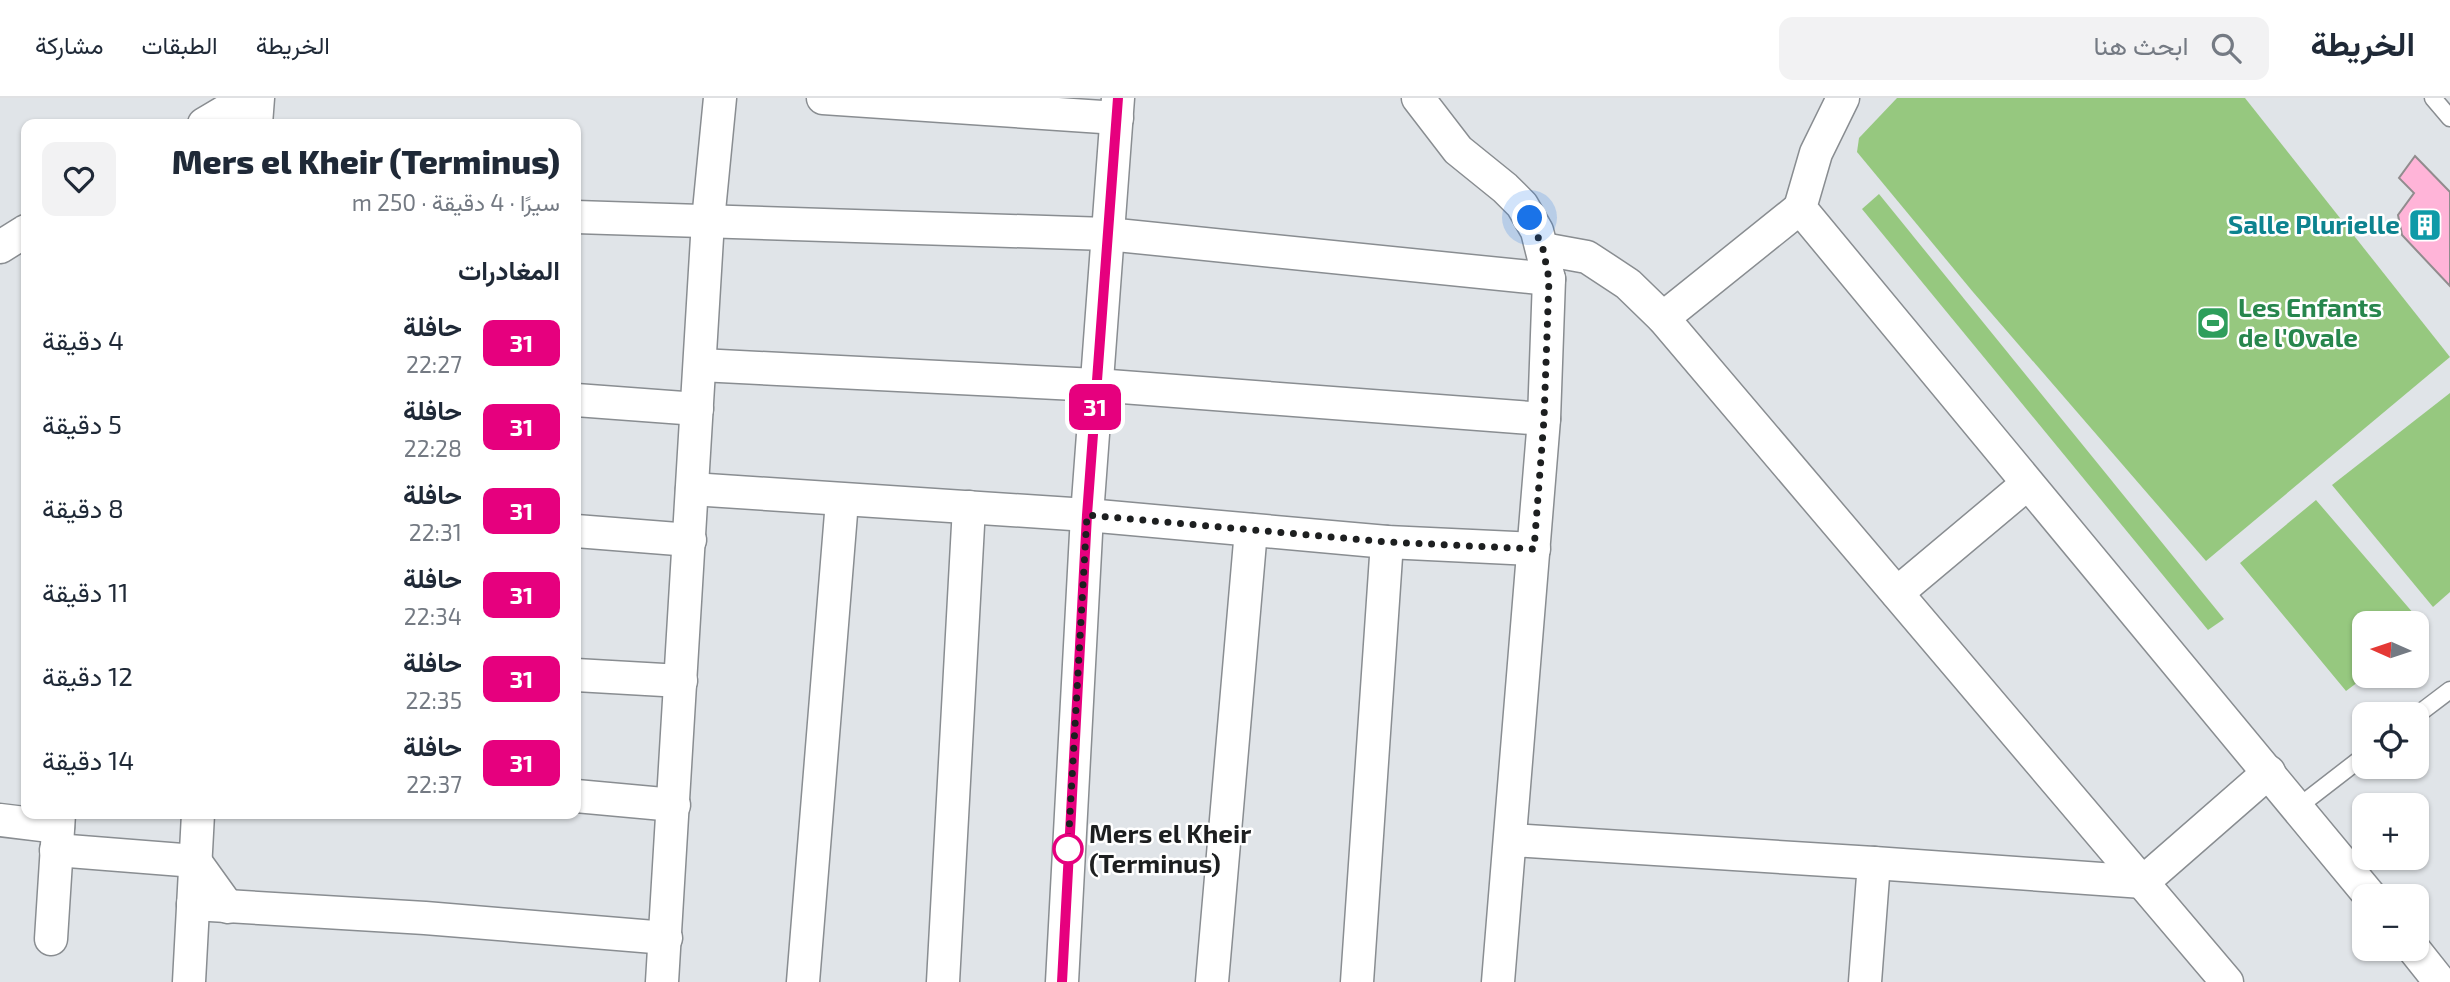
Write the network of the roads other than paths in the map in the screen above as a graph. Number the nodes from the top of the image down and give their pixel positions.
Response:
1 (248, 98) edge
2 (258, 98) edge
3 (720, 98) edge
4 (823, 98) edge
5 (1418, 98) edge
6 (1843, 98) edge
7 (2433, 98) edge
8 (1117, 108) edge
9 (2450, 118) edge
10 (212, 119) edge
11 (256, 119) edge
12 (1800, 208) junction
13 (581, 218) edge
14 (708, 221) junction
15 (21, 234) edge
16 (1107, 234) junction
17 (0, 247) edge
18 (1546, 264) junction
19 (1663, 318) junction
20 (700, 365) junction
21 (1096, 385) junction
22 (581, 400) edge
23 (697, 409) junction
24 (1544, 419) junction
25 (2027, 484) junction
26 (692, 489) junction
27 (842, 500) junction
28 (969, 507) junction
29 (1087, 515) junction
30 (1251, 530) junction
31 (581, 531) edge
32 (690, 540) junction
33 (1387, 542) junction
34 (1534, 549) junction
35 (1897, 593) junction
36 (581, 675) edge
37 (681, 681) junction
38 (2450, 690) edge
39 (2429, 706) edge
40 (2352, 765) edge
41 (2269, 772) junction
42 (581, 796) edge
43 (674, 805) junction
44 (2298, 807) junction
45 (198, 819) edge
46 (0, 820) edge
47 (57, 830) edge
48 (1511, 840) junction
49 (195, 861) junction
50 (1874, 863) junction
51 (2143, 882) junction
52 (2360, 884) edge
53 (193, 904) junction
54 (228, 907) junction
55 (666, 938) junction
56 (51, 939) dead end
57 (2423, 961) edge
58 (189, 982) edge
59 (662, 982) edge
60 (803, 982) edge
61 (943, 982) edge
62 (1062, 982) edge
63 (1212, 982) edge
64 (1357, 982) edge
65 (1497, 982) edge
66 (1866, 982) edge
67 (2227, 982) edge
68 (2440, 982) edge

1 - 10 street
2 - 11 street
3 - 14 street
4 - 8 street
5 - 18 street
6 - 12 street
7 - 9 lane
8 - 16 street
12 - 19 street
12 - 25 street
13 - 14 street
14 - 16 street
14 - 20 street
15 - 17 street
16 - 18 street
16 - 21 street
18 - 19 street
18 - 24 street
19 - 35 street
20 - 21 street
20 - 23 street
21 - 24 street
21 - 29 street
22 - 23 street
23 - 26 street
24 - 34 street
25 - 35 street
25 - 41 street
26 - 27 street
26 - 32 street
27 - 28 street
27 - 60 street
28 - 29 street
28 - 61 street
29 - 30 street
29 - 62 street
30 - 33 street
30 - 63 street
31 - 32 street
32 - 37 street
33 - 34 street
33 - 64 street
34 - 48 street
35 - 51 street
36 - 37 street
37 - 43 street
38 - 39 lane
40 - 44 lane
41 - 44 street
41 - 51 street
42 - 43 street
43 - 55 street
44 - 52 street
45 - 49 street
46 - 47 street
47 - 49 street
47 - 56 street
48 - 50 street
48 - 65 street
49 - 53 street
49 - 54 street
50 - 51 street
50 - 66 street
51 - 67 street
53 - 54 street
53 - 58 street
54 - 55 street
55 - 59 street
57 - 68 street

